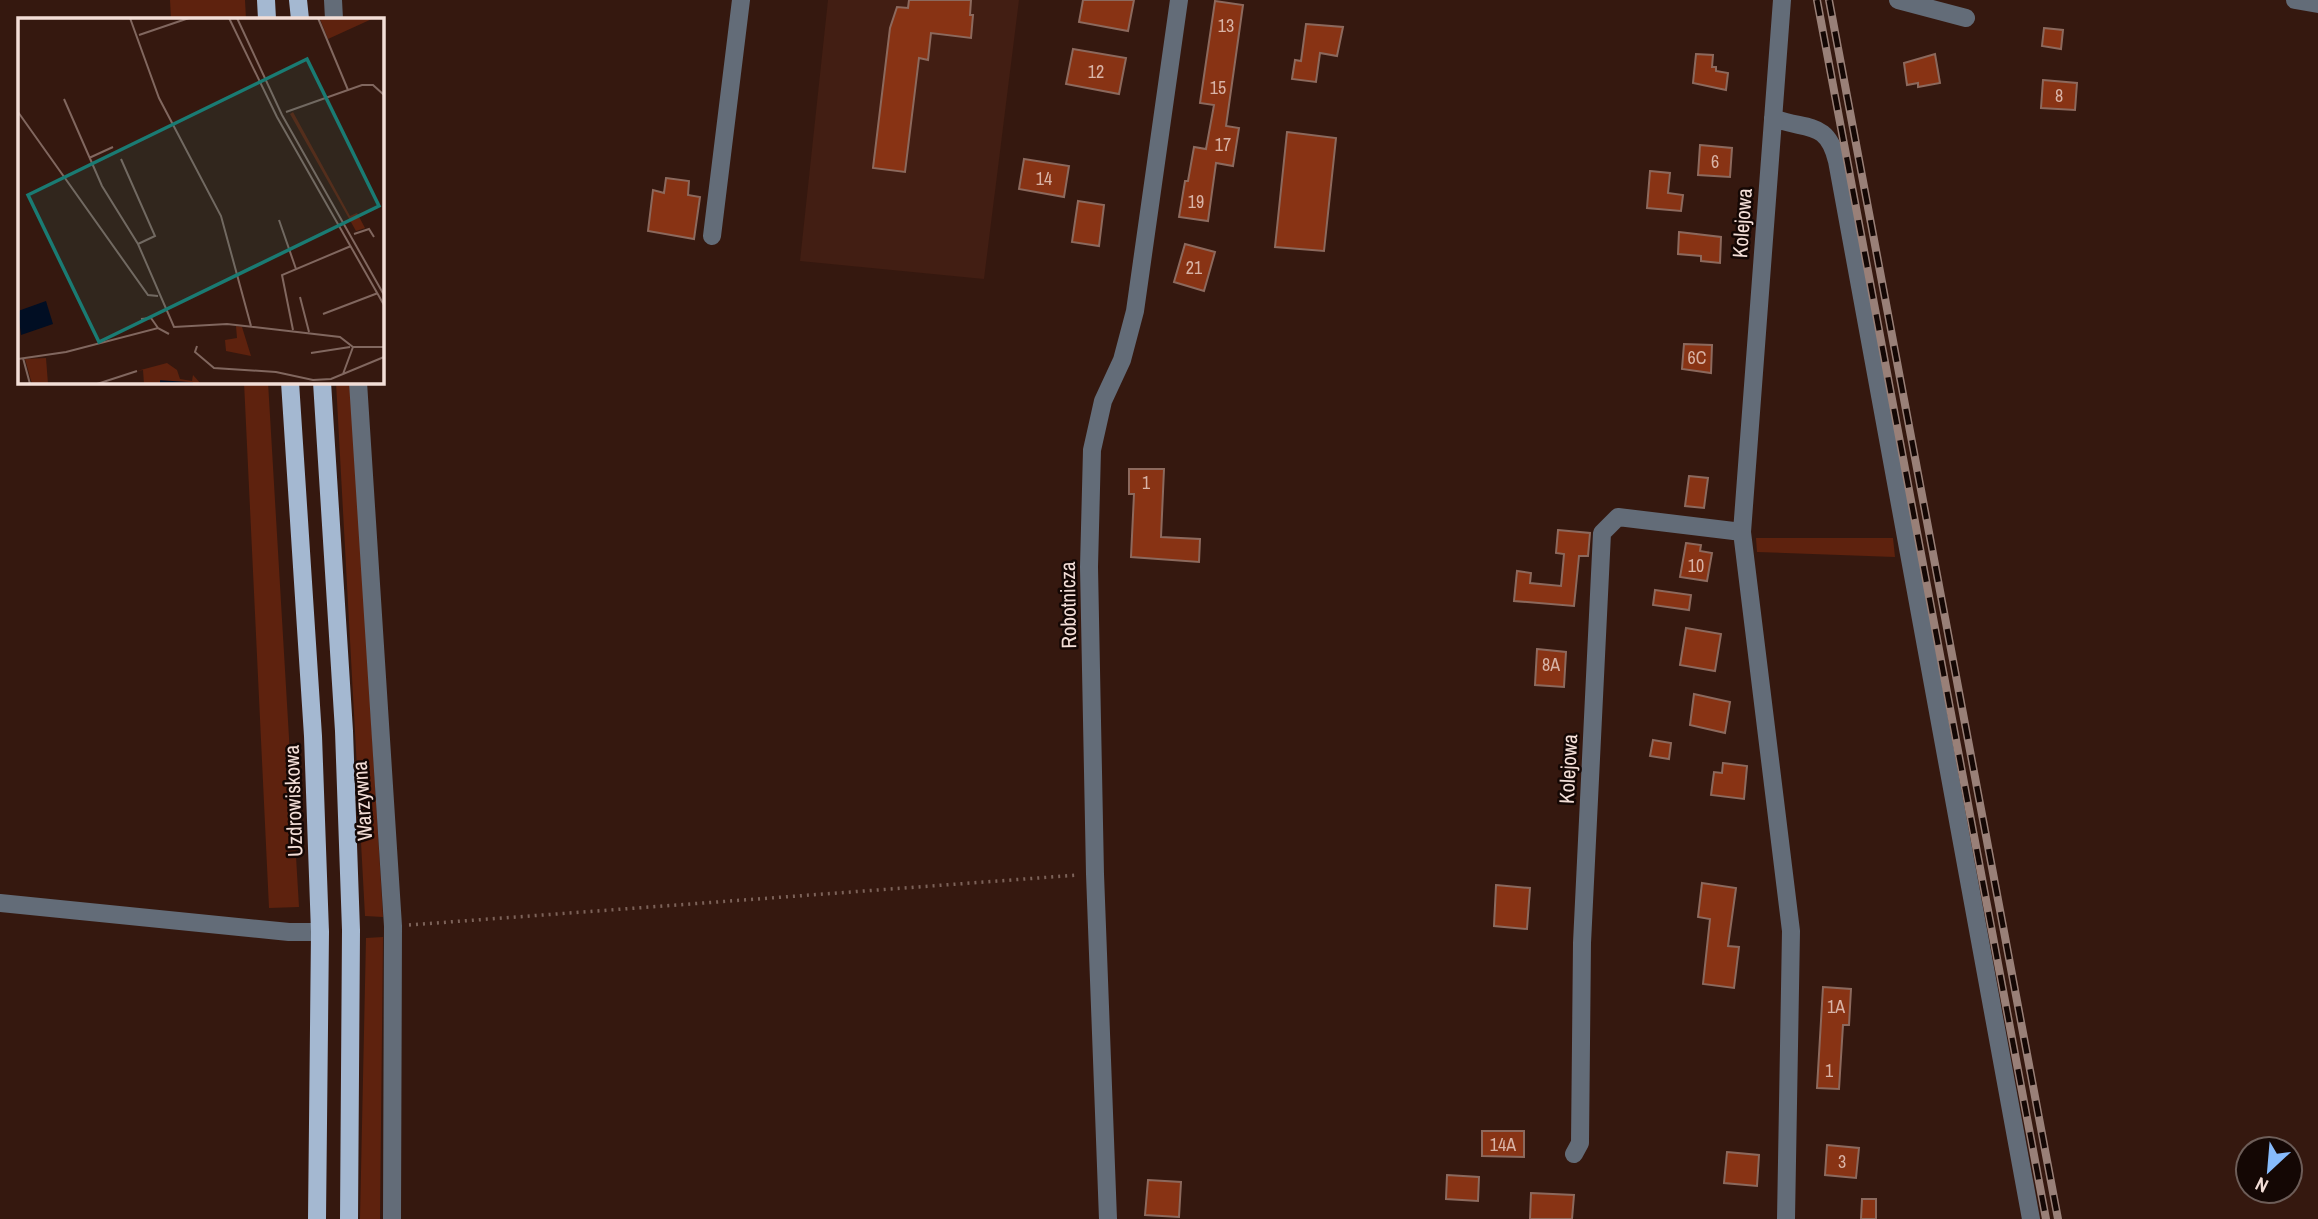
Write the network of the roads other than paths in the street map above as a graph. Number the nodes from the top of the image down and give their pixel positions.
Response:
1 (266, 0) edge
2 (298, 0) edge
3 (333, 0) edge
4 (741, 0) edge
5 (1179, 0) edge
6 (1782, 0) edge
7 (1898, 0) edge
8 (2295, 0) edge
9 (2318, 4) edge
10 (267, 18) edge
11 (300, 18) edge
12 (334, 18) edge
13 (1966, 18) dead end
14 (1773, 118) junction
15 (712, 236) dead end
16 (290, 383) edge
17 (322, 383) edge
18 (358, 383) edge
19 (1742, 532) junction
20 (0, 903) edge
21 (320, 932) junction
22 (1574, 1154) dead end
23 (317, 1219) edge
24 (349, 1219) edge
25 (393, 1219) edge
26 (1108, 1219) edge
27 (1786, 1219) edge
28 (2031, 1219) edge

1 - 10 main road
2 - 11 main road
3 - 12 street
4 - 15 street
5 - 26 street, Robotnicza
6 - 14 street, Kolejowa
7 - 13 street
8 - 9 street
14 - 19 street, Kolejowa
14 - 28 street
16 - 21 main road, Uzdrowiskowa
17 - 24 main road
18 - 25 street, Warzywna
19 - 22 street, Kolejowa
19 - 27 street, Kolejowa
20 - 21 street
21 - 23 main road, Uzdrowiskowa

